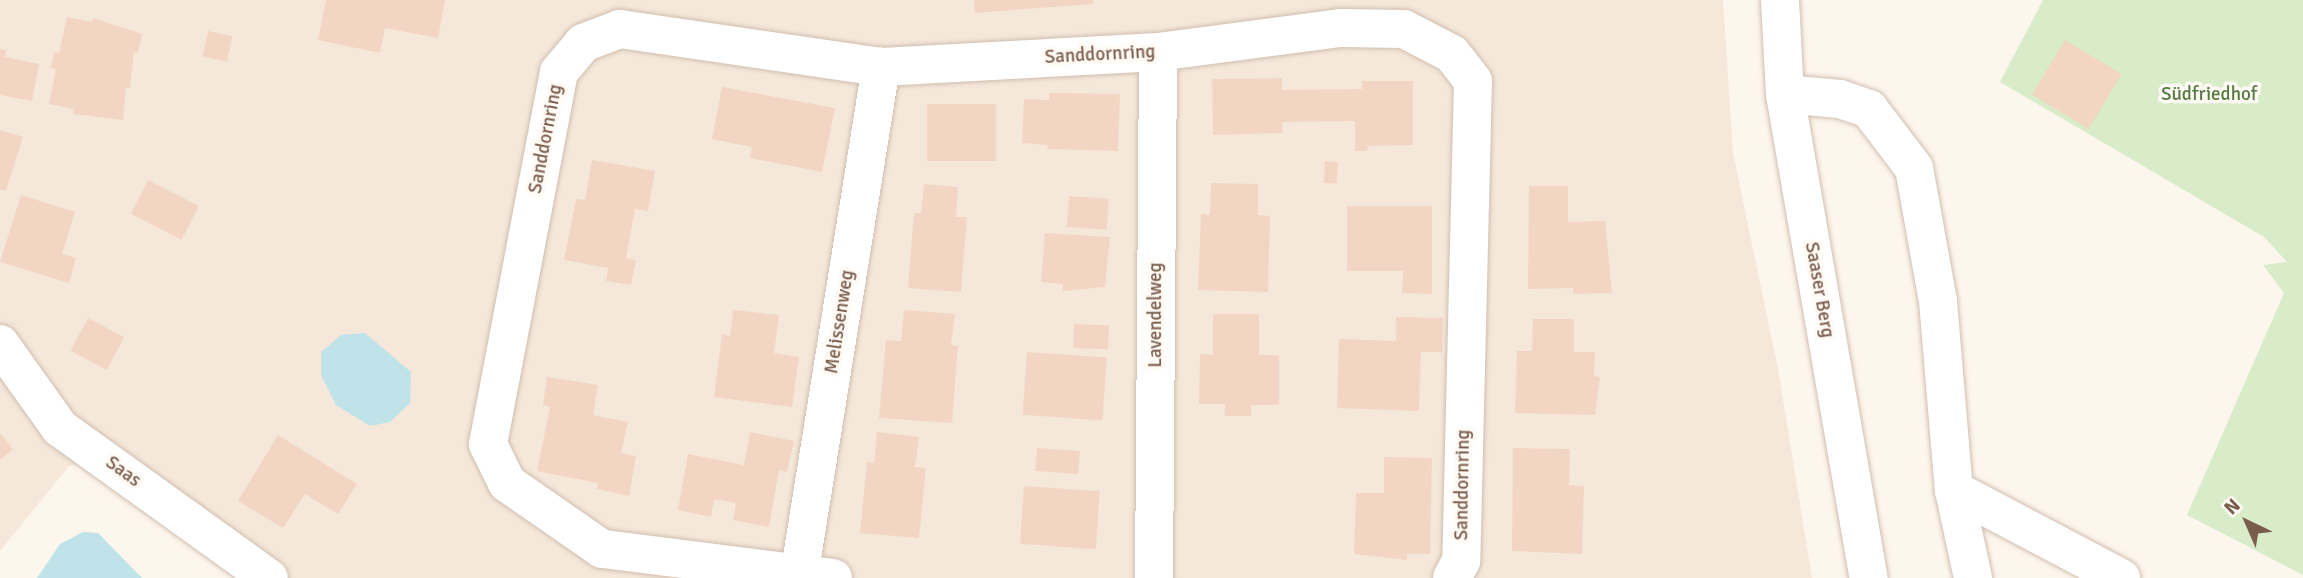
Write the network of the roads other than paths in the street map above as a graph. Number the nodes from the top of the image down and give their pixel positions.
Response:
1 (1780, 0) edge
2 (1339, 14) edge
3 (1158, 52) junction
4 (881, 67) junction
5 (1785, 94) junction
6 (0, 344) edge
7 (1954, 489) junction
8 (816, 577) edge
9 (269, 578) edge
10 (1154, 578) edge
11 (1452, 578) edge
12 (1869, 578) edge
13 (1973, 578) edge
14 (2120, 578) edge

1 - 5 street, Saaser Berg
2 - 3 street, Sanddornring
2 - 11 street, Sanddornring
3 - 4 street, Sanddornring
3 - 10 street, Lavendelweg
4 - 8 street, Melissenweg
4 - 8 street, Sanddornring
5 - 7 street
5 - 12 street, Saaser Berg
6 - 9 street, Saas
7 - 13 street
7 - 14 street

